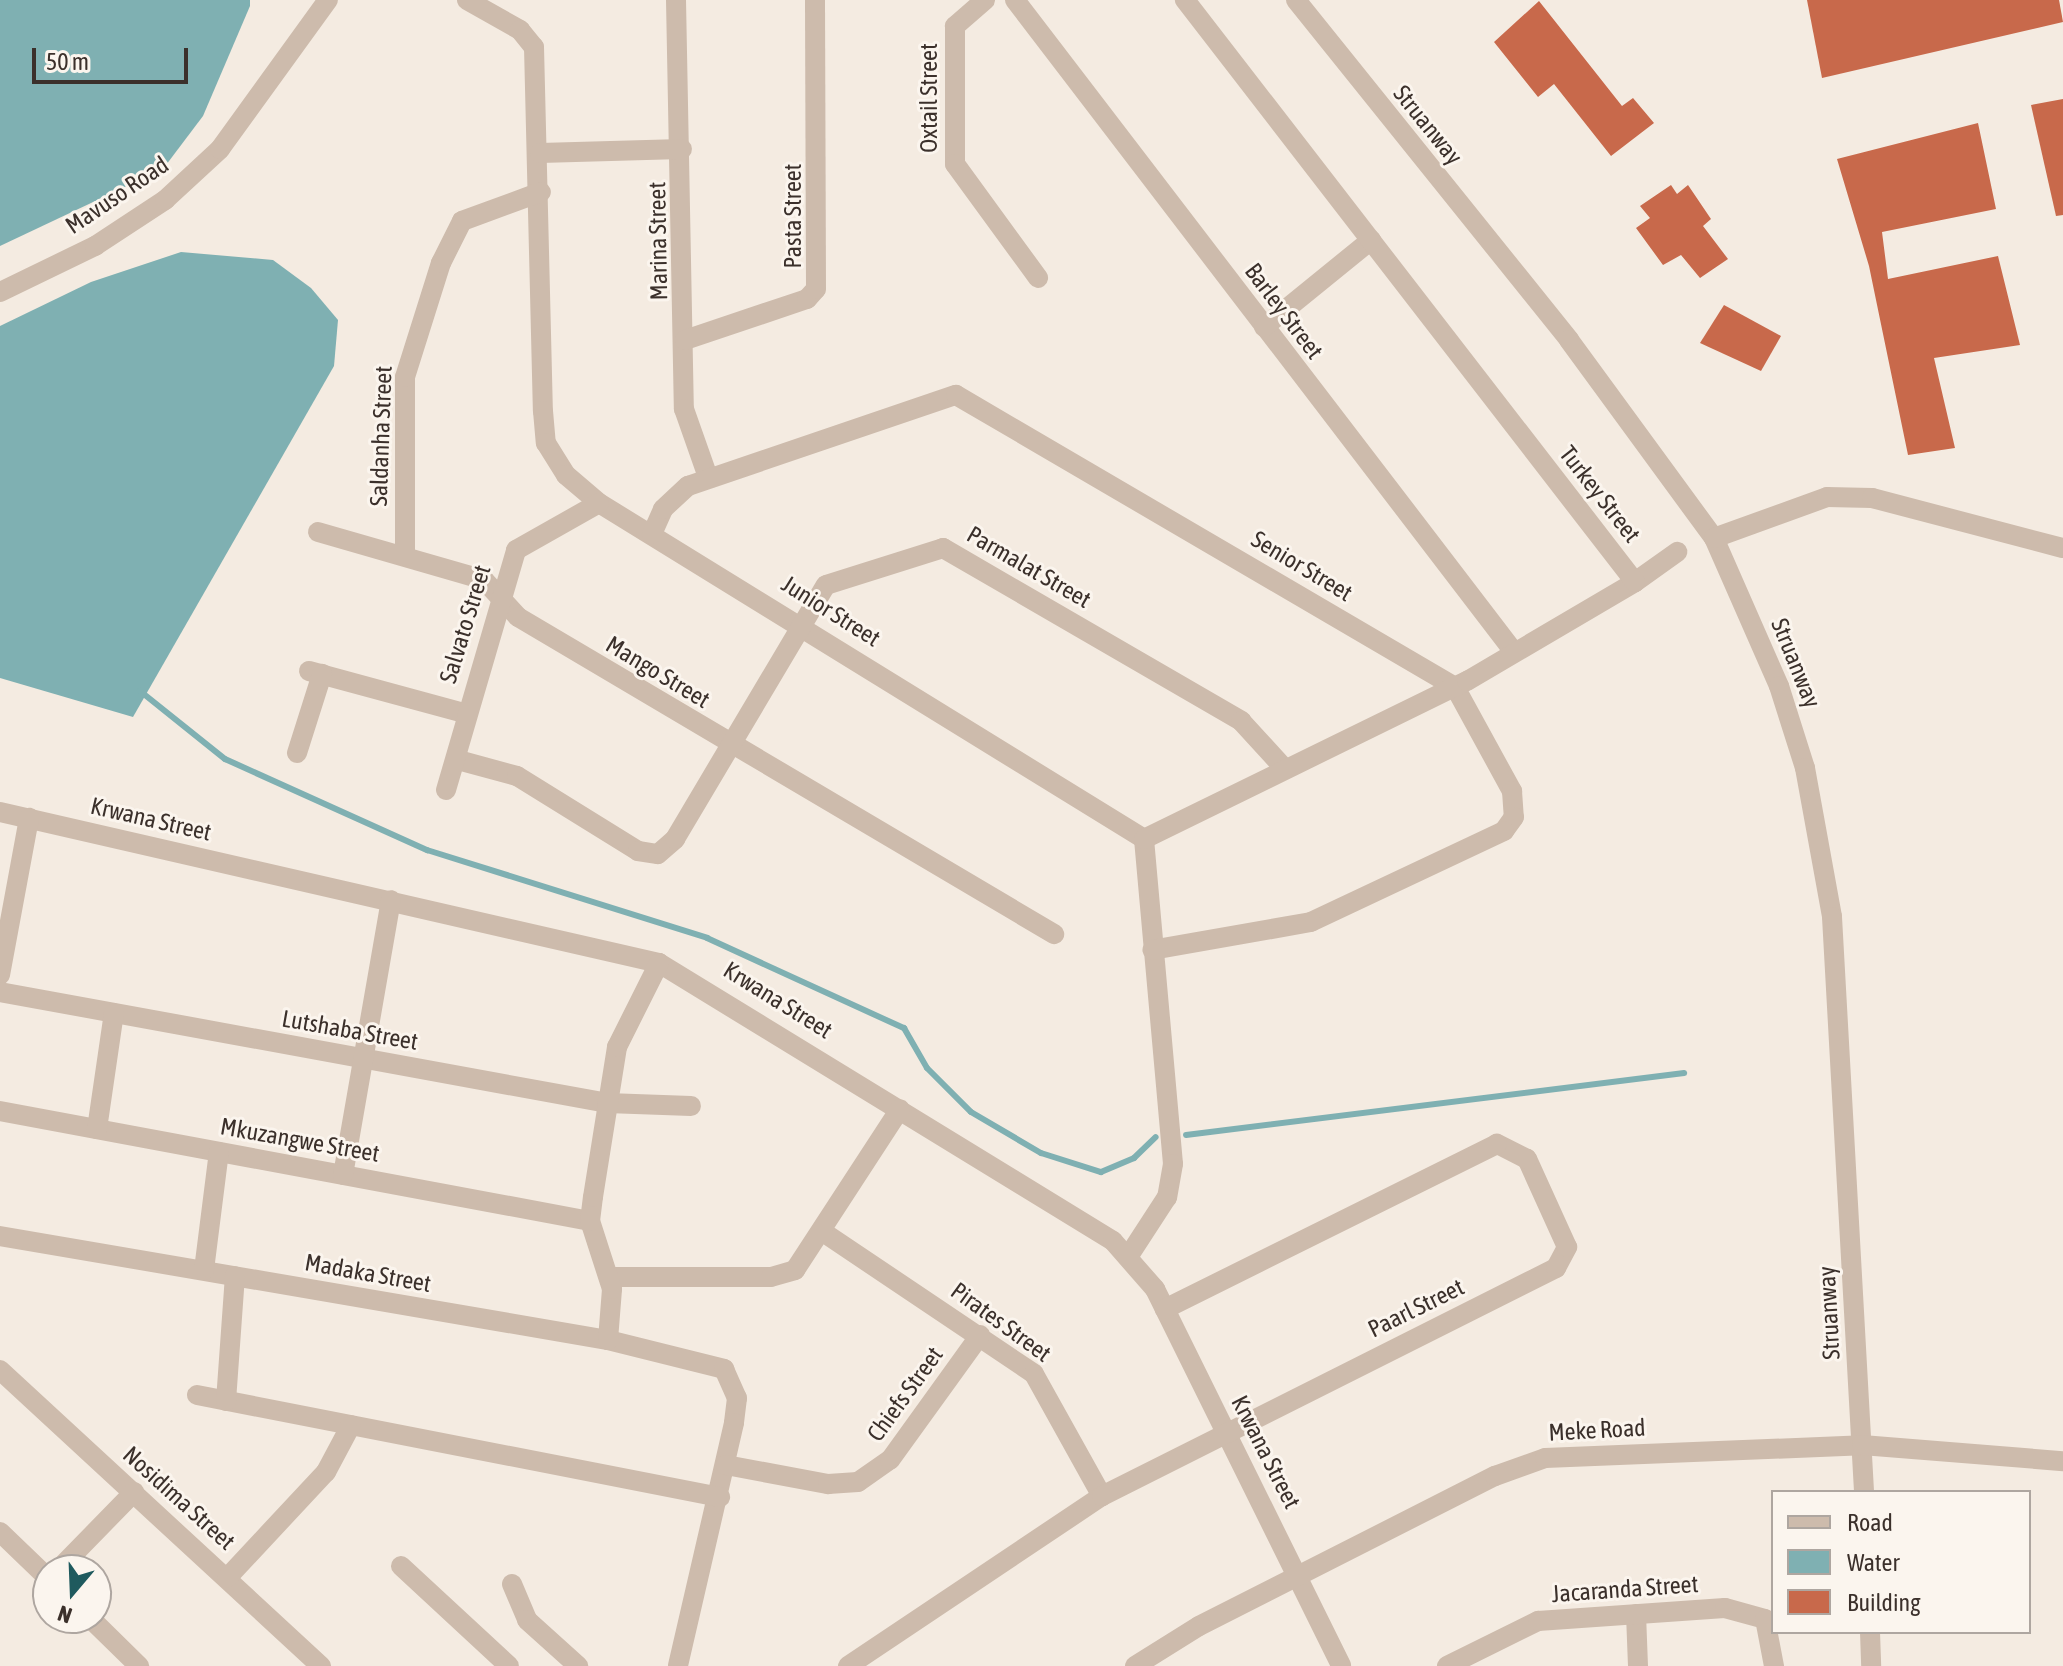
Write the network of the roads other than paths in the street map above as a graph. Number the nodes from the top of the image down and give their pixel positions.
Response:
1 (328, 0) edge
2 (467, 0) edge
3 (676, 0) edge
4 (815, 0) edge
5 (985, 0) edge
6 (1015, 0) edge
7 (1185, 0) edge
8 (1296, 0) edge
9 (682, 149) junction
10 (540, 153) junction
11 (541, 192) junction
12 (1371, 240) junction
13 (1038, 278) dead end
14 (0, 292) edge
15 (1264, 327) junction
16 (685, 340) junction
17 (708, 477) junction
18 (599, 503) junction
19 (318, 532) dead end
20 (652, 534) junction
21 (1714, 538) junction
22 (2063, 548) edge
23 (1677, 552) dead end
24 (405, 556) junction
25 (1635, 582) junction
26 (500, 595) junction
27 (800, 622) junction
28 (1514, 652) junction
29 (1455, 687) junction
30 (464, 713) junction
31 (730, 745) junction
32 (297, 753) dead end
33 (458, 760) junction
34 (1284, 768) junction
35 (446, 790) dead end
36 (0, 812) edge
37 (29, 818) junction
38 (1144, 839) junction
39 (9, 878) edge
40 (391, 900) junction
41 (1054, 934) dead end
42 (1152, 950) junction
43 (659, 963) junction
44 (0, 975) edge
45 (0, 992) edge
46 (114, 1013) junction
47 (363, 1058) junction
48 (607, 1103) junction
49 (691, 1106) dead end
50 (900, 1109) junction
51 (0, 1111) edge
52 (97, 1129) junction
53 (219, 1152) junction
54 (343, 1175) junction
55 (590, 1221) junction
56 (823, 1232) junction
57 (0, 1236) edge
58 (1130, 1254) junction
59 (204, 1270) junction
60 (235, 1276) junction
61 (609, 1277) junction
62 (1165, 1309) junction
63 (980, 1335) junction
64 (608, 1340) junction
65 (0, 1370) edge
66 (197, 1395) dead end
67 (226, 1401) junction
68 (351, 1425) junction
69 (1226, 1431) junction
70 (1862, 1445) junction
71 (2063, 1461) edge
72 (726, 1465) junction
73 (1864, 1490) edge
74 (134, 1492) junction
75 (1102, 1496) junction
76 (720, 1497) junction
77 (0, 1532) edge
78 (74, 1554) edge
79 (32, 1563) edge
80 (401, 1566) dead end
81 (1301, 1575) junction
82 (227, 1578) junction
83 (512, 1584) dead end
84 (1636, 1614) junction
85 (1771, 1629) edge
86 (106, 1634) edge
87 (1772, 1634) edge
88 (1870, 1634) edge
89 (1488, 1656) edge
90 (495, 1662) edge
91 (139, 1666) edge
92 (321, 1666) edge
93 (578, 1666) edge
94 (678, 1666) edge
95 (848, 1666) edge
96 (1135, 1666) edge
97 (1341, 1666) edge
98 (1447, 1666) edge
99 (1638, 1666) edge
100 (1774, 1666) edge
101 (1871, 1666) edge

1 - 14 street, Mavuso Road
2 - 10 street, Junior Street
3 - 9 street, Marina Street
4 - 16 street, Pasta Street
5 - 13 street, Oxtail Street
6 - 15 street, Barley Street
7 - 12 street, Turkey Street
8 - 21 street, Struanway
9 - 10 street
9 - 16 street, Marina Street
10 - 11 street, Junior Street
11 - 18 street, Junior Street
11 - 24 street, Saldanha Street
12 - 15 street
12 - 25 street, Turkey Street
15 - 28 street, Barley Street
16 - 17 street, Marina Street
17 - 20 street, Senior Street
17 - 29 street, Senior Street
18 - 20 street, Junior Street
18 - 26 street, Salvato Street
19 - 24 street, Mango Street
20 - 27 street, Junior Street
21 - 22 street
21 - 70 street, Struanway
23 - 25 street
24 - 26 street, Mango Street
25 - 28 street, Turkey Street
26 - 30 street, Salvato Street
26 - 31 street, Mango Street
27 - 31 street, Parmalat Street
27 - 34 street, Parmalat Street
27 - 38 street, Junior Street
28 - 29 street, Turkey Street
29 - 34 street, Turkey Street
29 - 42 street
30 - 32 street, Salvato Street
30 - 33 street, Salvato Street
31 - 33 street, Parmalat Street
31 - 41 street, Mango Street
33 - 35 street, Salvato Street
34 - 38 street, Turkey Street
36 - 37 street, Krwana Street
37 - 39 street
37 - 40 street, Krwana Street
38 - 42 street
39 - 44 street
40 - 43 street, Krwana Street
40 - 47 street
42 - 58 street
43 - 48 street
43 - 50 street, Krwana Street
45 - 46 street, Lutshaba Street
46 - 47 street, Lutshaba Street
46 - 52 street
47 - 48 street, Lutshaba Street
47 - 54 street
48 - 49 street, Lutshaba Street
48 - 55 street
50 - 56 street
50 - 58 street, Krwana Street
51 - 52 street, Mkuzangwe Street
52 - 53 street, Mkuzangwe Street
53 - 54 street, Mkuzangwe Street
53 - 59 street
54 - 55 street, Mkuzangwe Street
55 - 61 street
56 - 61 street
56 - 63 street, Pirates Street
57 - 59 street, Madaka Street
58 - 62 street, Krwana Street
59 - 60 street, Madaka Street
60 - 64 street, Madaka Street
60 - 67 street
61 - 64 street
62 - 69 street, Krwana Street
62 - 69 street, Paarl Street
63 - 72 street, Chiefs Street
63 - 75 street, Pirates Street
64 - 72 street, Madaka Street
65 - 74 street, Nosidima Street
66 - 67 street
67 - 68 street
68 - 76 street
68 - 82 street
69 - 75 street, Paarl Street
69 - 81 street, Krwana Street
70 - 71 street, Meke Road
70 - 73 street, Struanway
70 - 81 street, Meke Road
72 - 76 street
74 - 78 street
74 - 82 street, Nosidima Street
75 - 95 street, Paarl Street
76 - 94 street
77 - 79 street
80 - 90 street
81 - 96 street, Meke Road
81 - 97 street, Krwana Street
82 - 92 street, Nosidima Street
83 - 93 street
84 - 85 street, Jacaranda Street
84 - 89 street, Jacaranda Street
84 - 99 street
86 - 91 street
87 - 100 street, Jacaranda Street
88 - 101 street
89 - 98 street, Jacaranda Street

